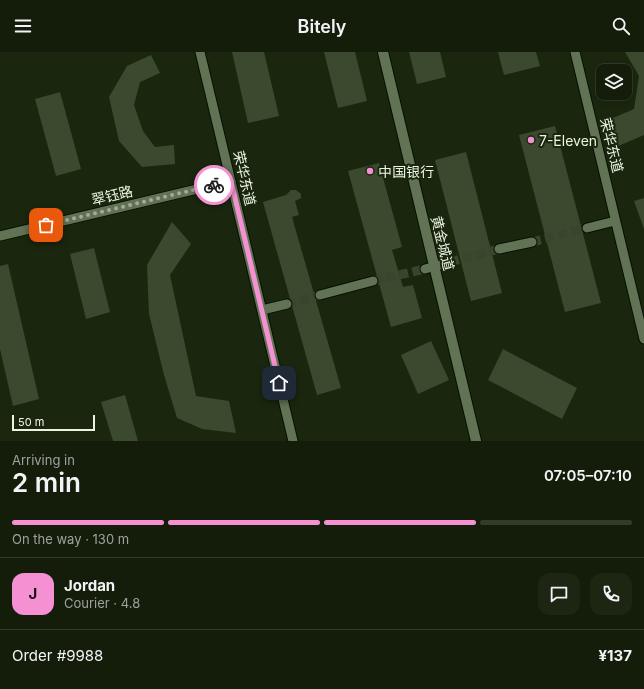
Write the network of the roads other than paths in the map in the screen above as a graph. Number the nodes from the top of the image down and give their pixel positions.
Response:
1 (200, 52) edge
2 (383, 52) edge
3 (575, 52) edge
4 (231, 181) junction
5 (615, 220) junction
6 (587, 228) tunnel mouth
7 (0, 236) edge
8 (532, 242) tunnel mouth
9 (499, 249) tunnel mouth
10 (450, 262) tunnel mouth
11 (430, 267) junction
12 (373, 281) tunnel mouth
13 (320, 295) tunnel mouth
14 (287, 304) tunnel mouth
15 (262, 310) junction
16 (644, 339) edge
17 (293, 441) edge
18 (476, 441) edge

1 - 4 street, 荣华东道
2 - 11 street, 黄金城道
3 - 5 street, 荣华东道
4 - 7 street, 翠钰路
4 - 15 street, 荣华东道
5 - 6 street
5 - 16 street, 荣华东道
8 - 9 street
10 - 11 street
11 - 18 street, 黄金城道
12 - 13 street
14 - 15 street
15 - 17 street, 荣华东道

